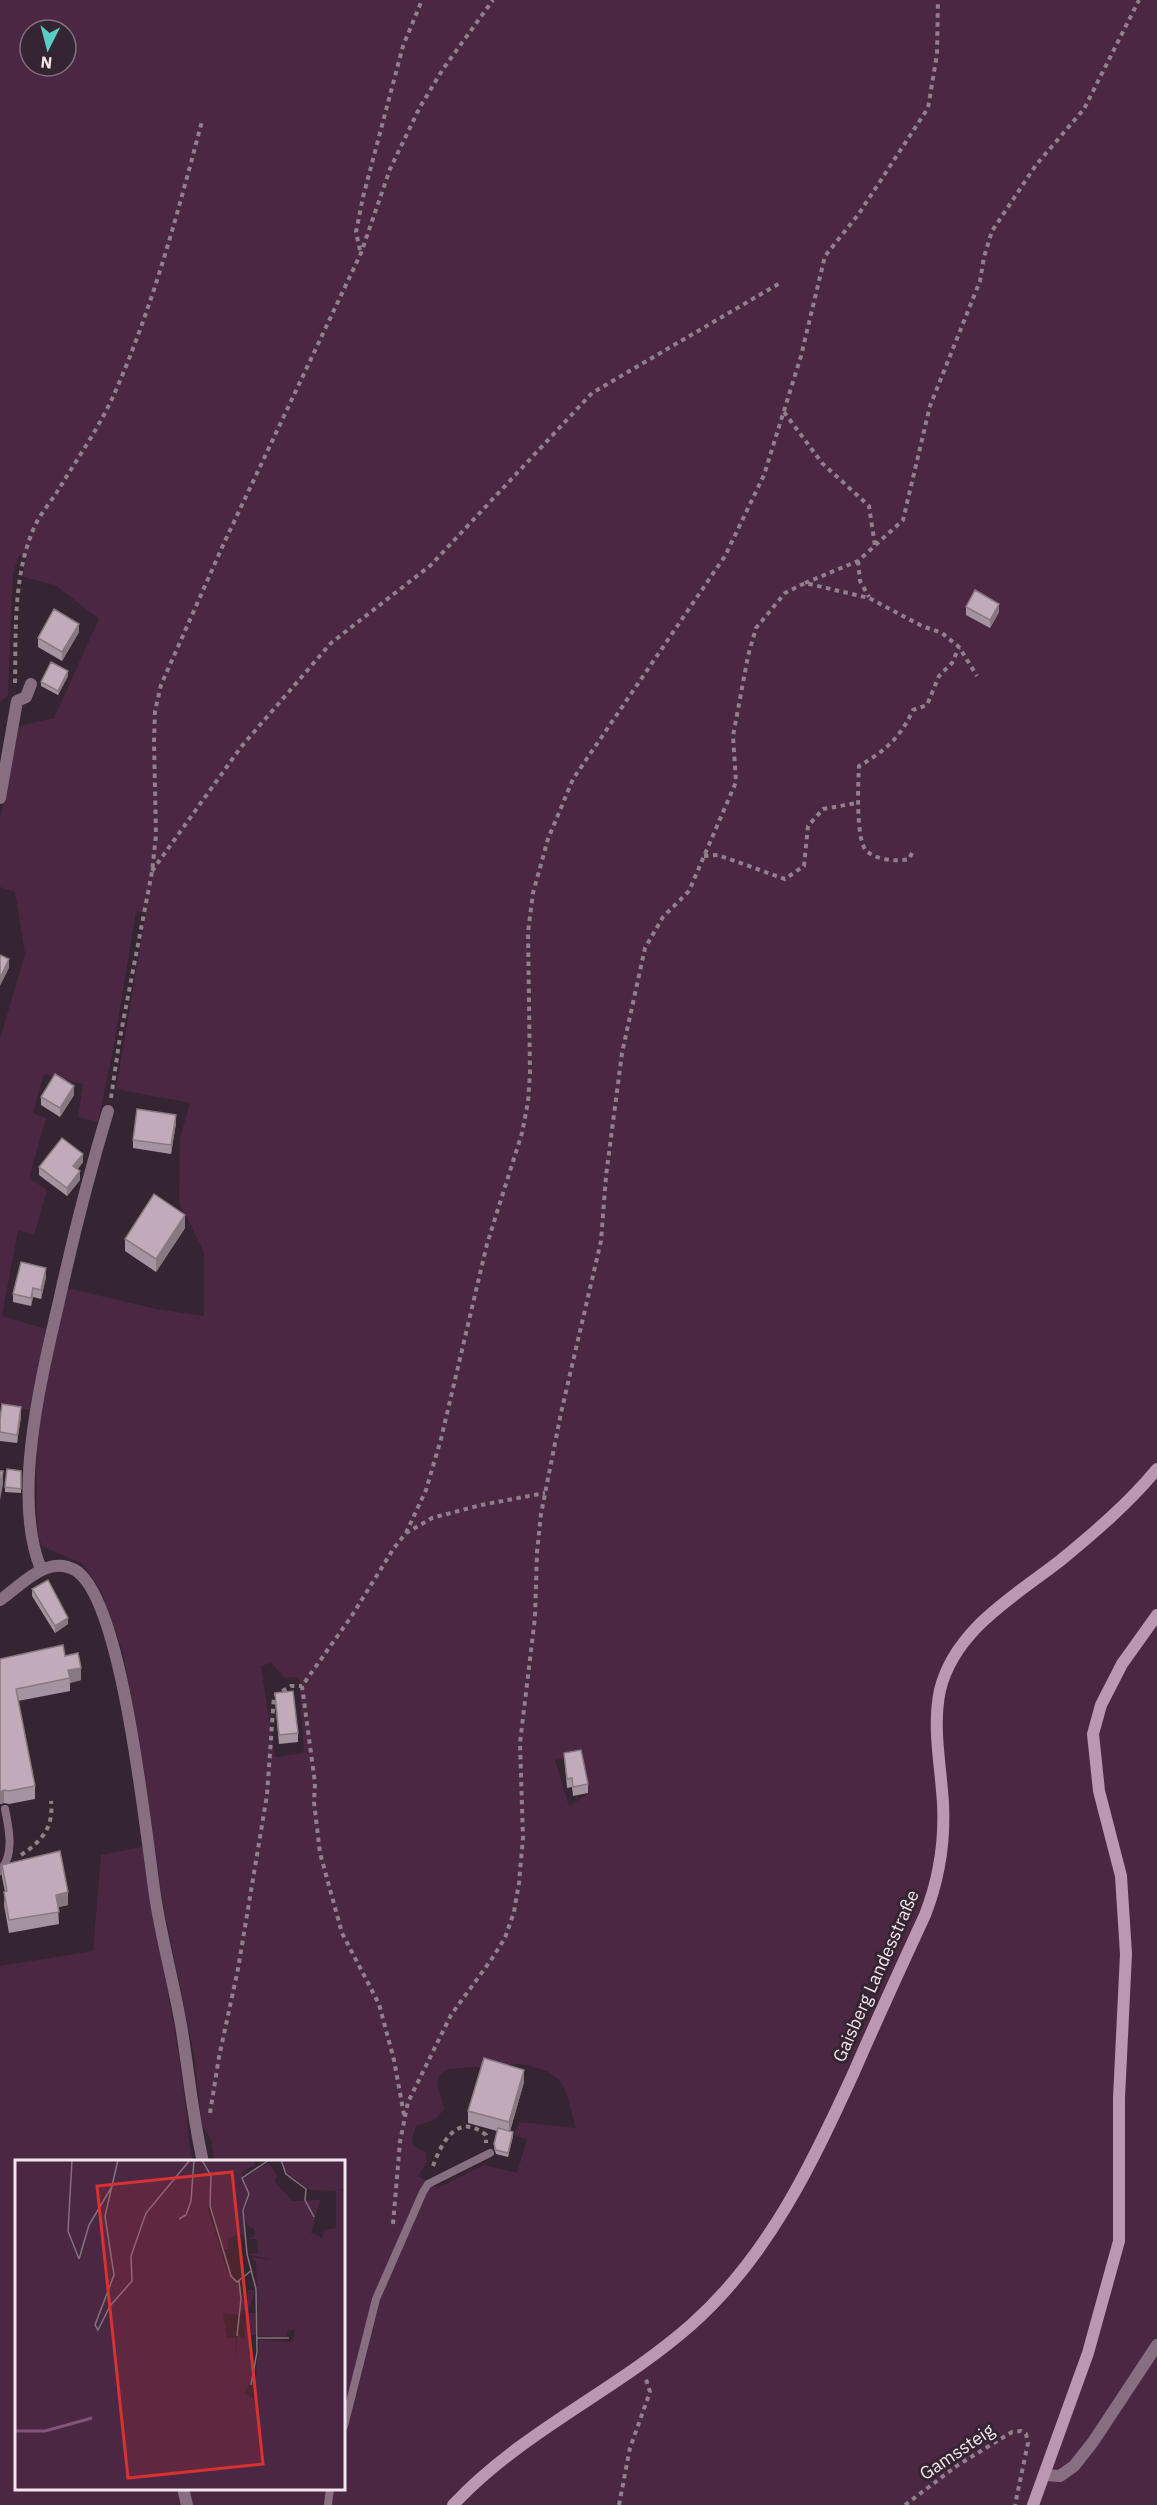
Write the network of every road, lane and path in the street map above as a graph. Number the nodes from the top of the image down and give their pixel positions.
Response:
1 (422, 0) edge
2 (493, 0) edge
3 (938, 0) edge
4 (1139, 0) edge
5 (202, 121) dead end
6 (360, 252) junction
7 (780, 283) dead end
8 (784, 412) junction
9 (875, 547) junction
10 (858, 561) junction
11 (805, 583) junction
12 (869, 598) junction
13 (959, 647) junction
14 (977, 676) dead end
15 (31, 684) dead end
16 (17, 701) junction
17 (0, 798) edge
18 (857, 803) junction
19 (912, 853) dead end
20 (704, 856) junction
21 (152, 872) junction
22 (108, 1111) joint
23 (1157, 1469) edge
24 (544, 1493) junction
25 (406, 1533) junction
26 (41, 1569) junction
27 (0, 1600) edge
28 (1157, 1615) edge
29 (302, 1686) junction
30 (51, 1801) dead end
31 (5, 1809) dead end
32 (3, 1868) edge
33 (404, 2115) junction
34 (208, 2122) dead end
35 (487, 2154) joint
36 (203, 2160) edge
37 (428, 2184) junction
38 (393, 2230) dead end
39 (1157, 2344) edge
40 (641, 2365) junction
41 (345, 2422) edge
42 (1045, 2475) junction
43 (183, 2490) edge
44 (330, 2490) edge
45 (187, 2505) edge
46 (328, 2505) edge
47 (453, 2505) edge
48 (619, 2505) edge
49 (905, 2505) edge
50 (1015, 2505) edge
51 (1033, 2505) edge

1 - 6 path
2 - 6 path
3 - 8 path
4 - 9 path
5 - 16 path
6 - 21 path
7 - 21 path
8 - 9 path
8 - 25 path
9 - 10 path
10 - 11 path
10 - 12 path
11 - 12 path
11 - 20 path
12 - 13 path
13 - 14 path
13 - 18 path
15 - 16 street
16 - 17 street
18 - 19 path
18 - 20 path
20 - 24 path
21 - 22 path
22 - 26 street
23 - 40 main road, Gaisberg Landesstraße
24 - 25 path
24 - 33 path
25 - 29 path
26 - 27 street
26 - 36 street
28 - 42 main road
29 - 33 path
29 - 34 path
30 - 32 path
31 - 32 lane
33 - 38 path
35 - 37 lane
35 - 37 path
37 - 41 lane
39 - 42 street
40 - 47 main road, Gaisberg Landesstraße
40 - 48 path
42 - 51 main road
43 - 45 street
44 - 46 lane
49 - 50 path, Gamssteig

